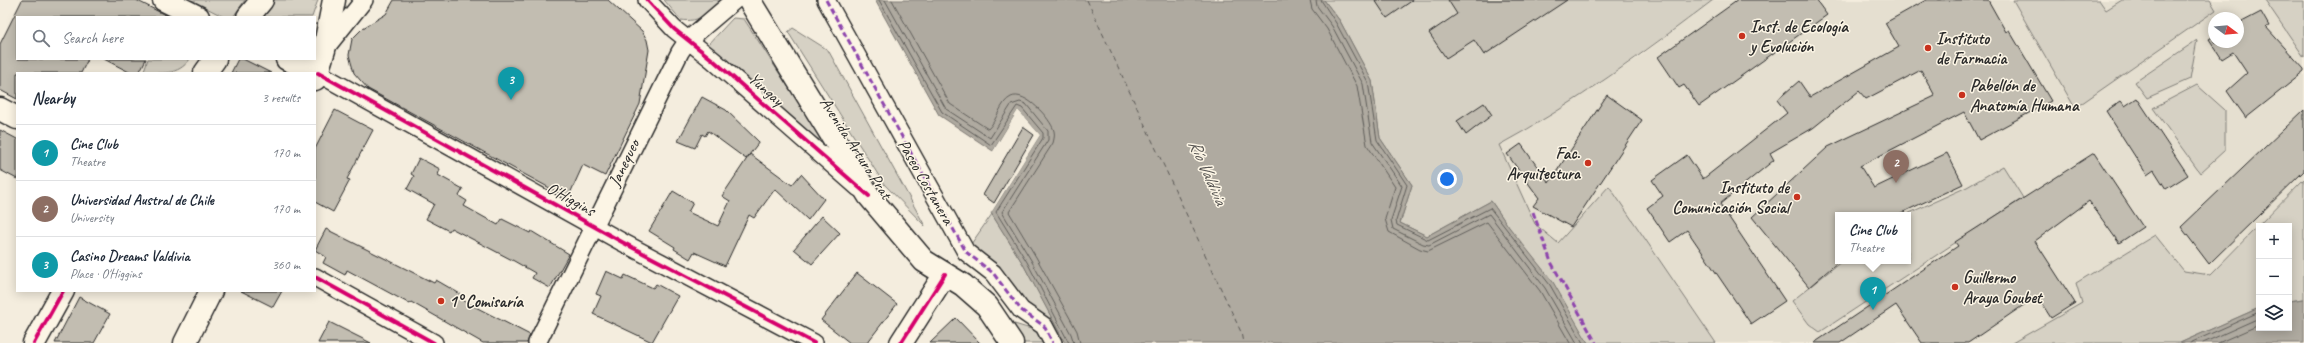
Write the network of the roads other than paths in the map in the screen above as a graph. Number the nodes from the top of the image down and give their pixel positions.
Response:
1 (164, 0) edge
2 (262, 0) edge
3 (334, 0) edge
4 (364, 0) edge
5 (647, 0) edge
6 (735, 0) edge
7 (749, 0) edge
8 (826, 0) edge
9 (196, 16) edge
10 (249, 16) edge
11 (688, 40) junction
12 (324, 50) junction
13 (215, 60) edge
14 (289, 60) edge
15 (206, 72) edge
16 (309, 72) edge
17 (316, 76) edge
18 (0, 109) edge
19 (16, 117) edge
20 (868, 196) junction
21 (593, 226) junction
22 (945, 274) junction
23 (316, 278) edge
24 (62, 292) edge
25 (211, 292) edge
26 (34, 343) edge
27 (186, 343) edge
28 (434, 343) edge
29 (537, 343) edge
30 (814, 343) edge
31 (901, 343) edge
32 (1012, 343) edge
33 (1053, 343) edge

1 - 9 main road
2 - 10 main road
3 - 12 main road
4 - 12 street
5 - 11 street, Yungay
6 - 11 street, Janequeo
7 - 20 main road, Avenida Arturo Prat
8 - 33 street, Paseo Costanera
11 - 20 street, Yungay
11 - 21 street, Janequeo
12 - 17 main road
13 - 15 main road
14 - 16 main road
17 - 21 street, O'Higgins
18 - 19 main road
20 - 22 main road, Avenida Arturo Prat
21 - 29 street, Janequeo
21 - 30 street, O'Higgins
22 - 31 main road
22 - 32 main road, Avenida Arturo Prat
23 - 28 street
24 - 26 main road
25 - 27 main road

